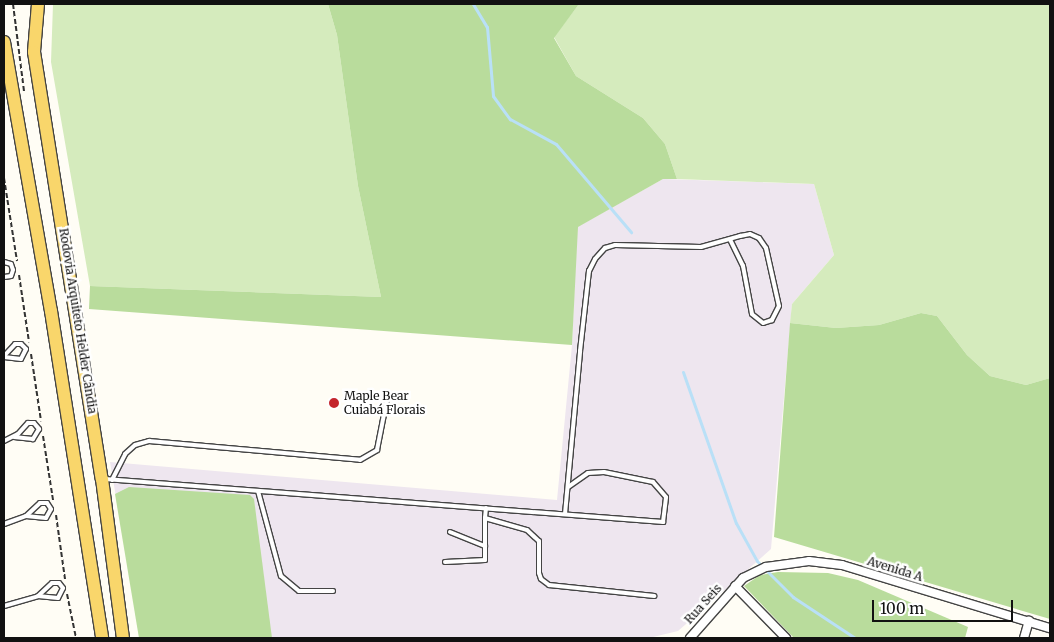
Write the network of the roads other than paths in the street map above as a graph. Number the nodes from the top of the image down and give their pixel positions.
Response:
1 (38, 4) edge
2 (4, 42) edge
3 (730, 239) junction
4 (4, 262) edge
5 (4, 277) edge
6 (4, 357) edge
7 (388, 394) dead end
8 (14, 437) junction
9 (4, 441) edge
10 (107, 479) junction
11 (568, 487) junction
12 (258, 491) junction
13 (486, 508) junction
14 (565, 514) junction
15 (26, 516) junction
16 (485, 518) junction
17 (4, 524) edge
18 (450, 532) dead end
19 (485, 546) junction
20 (445, 562) dead end
21 (735, 586) junction
22 (333, 591) dead end
23 (38, 596) junction
24 (654, 596) dead end
25 (4, 606) edge
26 (1029, 621) junction
27 (1050, 628) edge
28 (102, 638) edge
29 (123, 638) edge
30 (690, 638) edge
31 (786, 638) edge
32 (1024, 638) edge

1 - 10 main road, Rodovia Arquiteto Helder Cândia
2 - 28 main road, Rodovia Arquiteto Helder Cândia
3 - 3 lane
3 - 11 lane
4 - 5 lane
6 - 6 lane
7 - 10 lane
8 - 8 lane
8 - 9 lane
10 - 12 lane
10 - 29 main road, Rodovia Arquiteto Helder Cândia
11 - 14 lane
11 - 14 lane
12 - 13 lane
12 - 22 lane
13 - 14 lane
13 - 16 lane
15 - 15 lane
15 - 17 lane
16 - 19 lane
16 - 24 lane
18 - 19 lane
19 - 20 lane
21 - 26 street, Avenida A
21 - 30 street, Rua Seis
21 - 31 street
23 - 23 lane
23 - 25 lane
26 - 27 street, Avenida A
26 - 32 street

